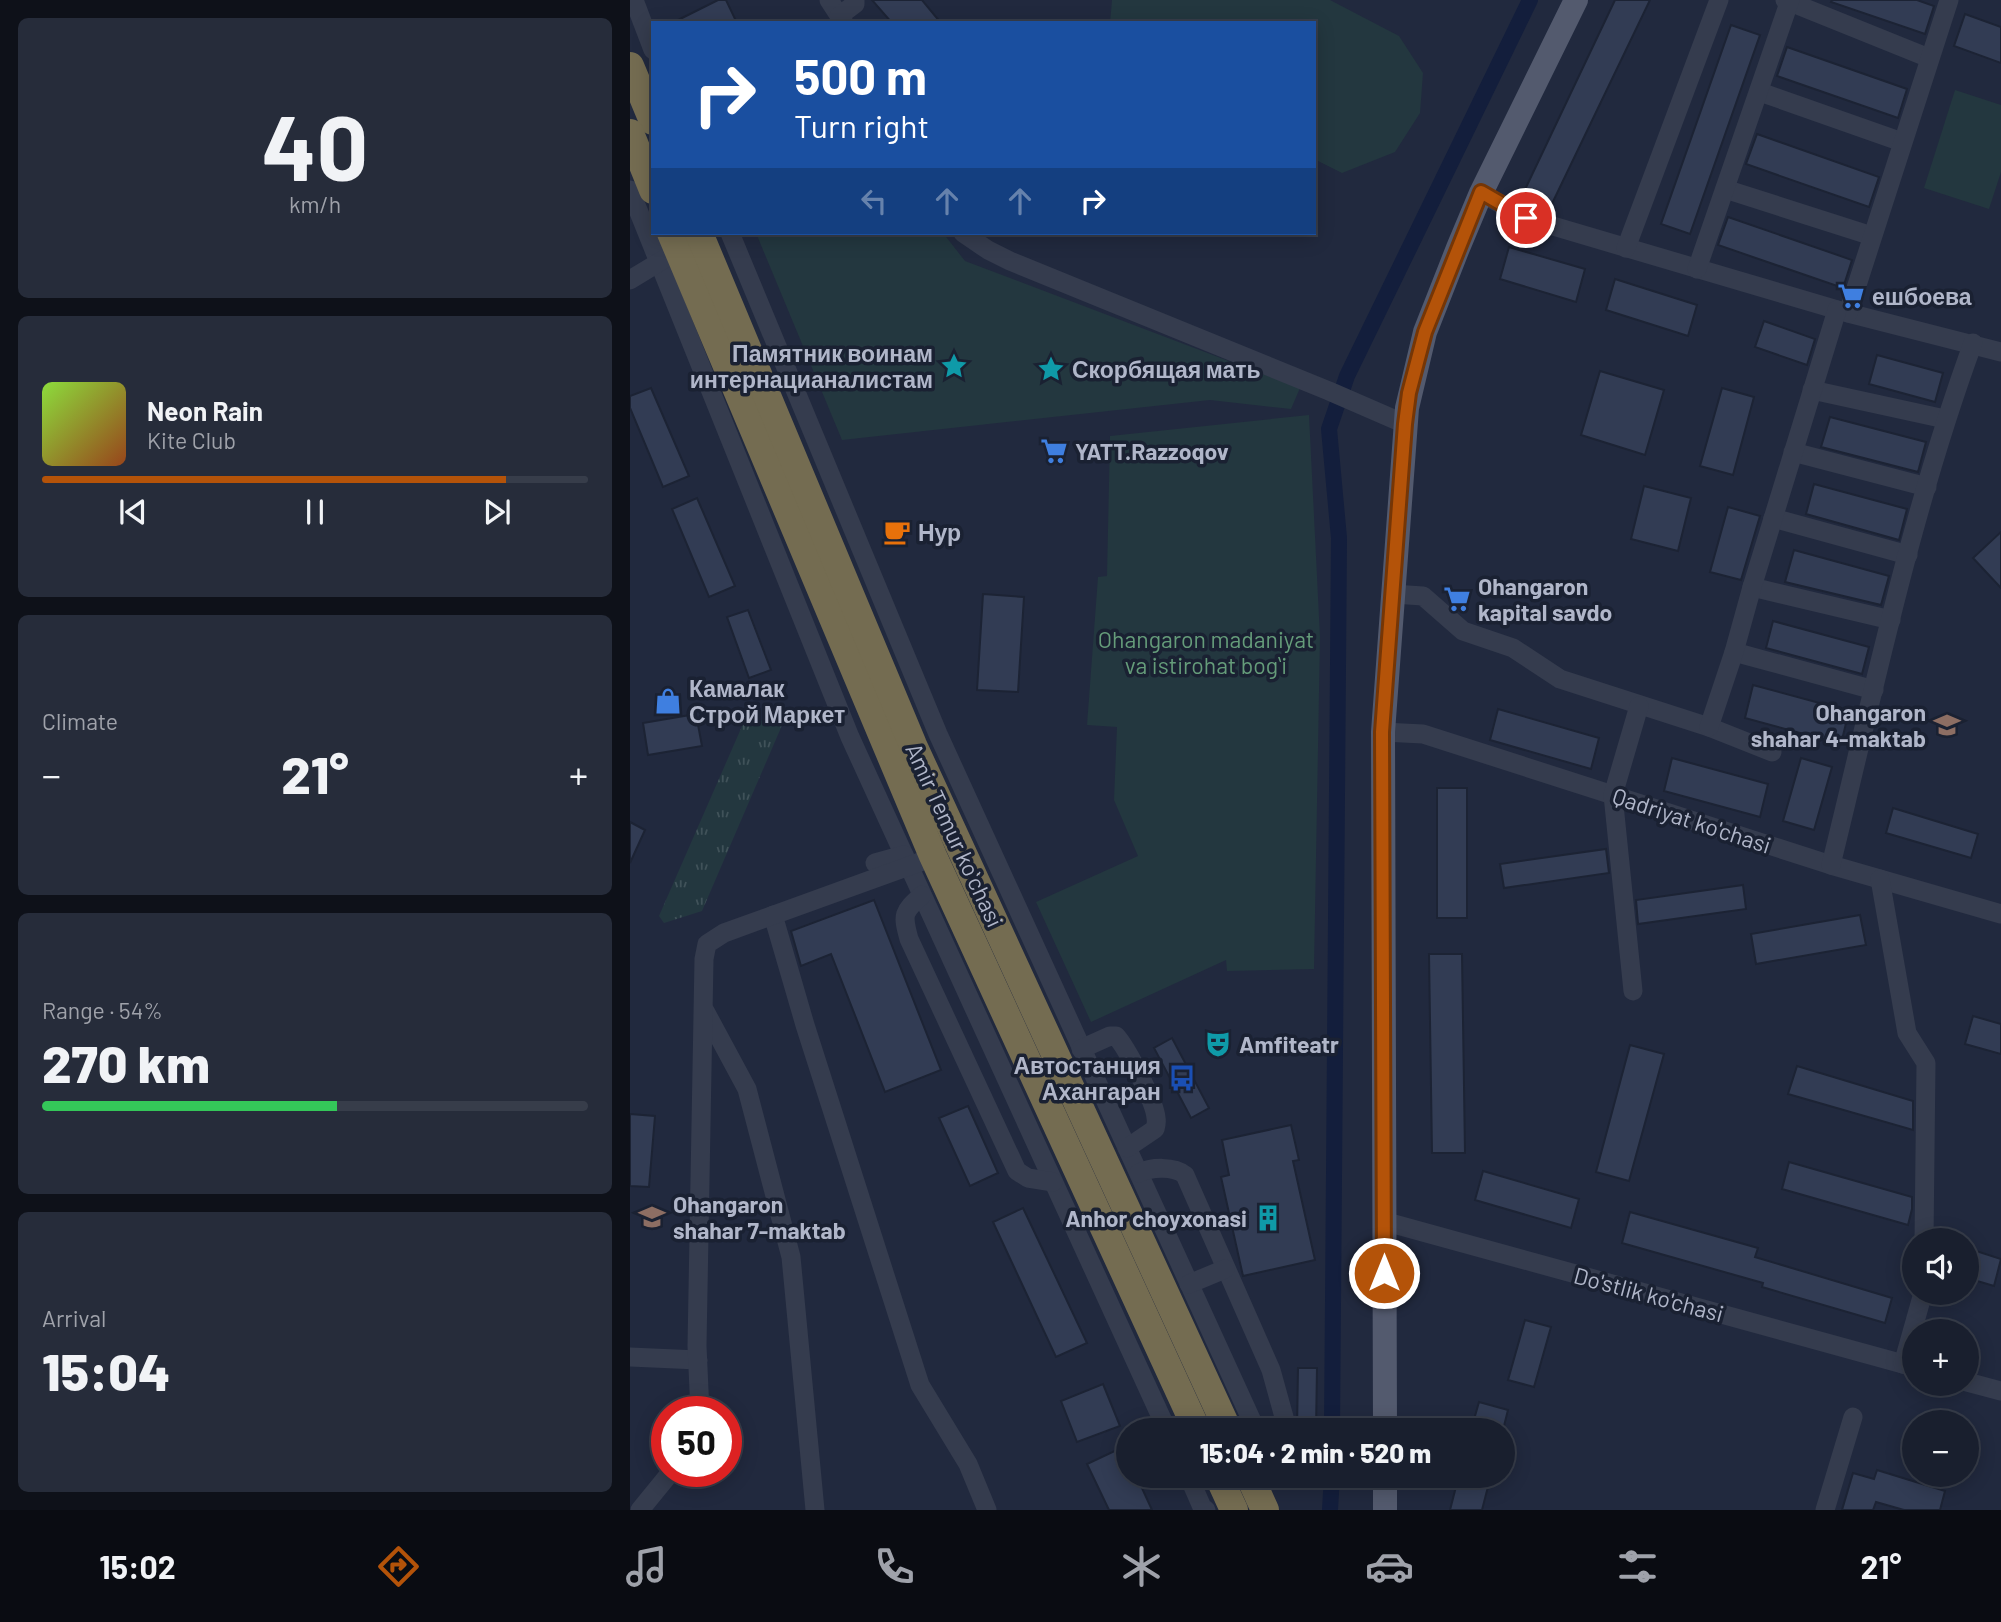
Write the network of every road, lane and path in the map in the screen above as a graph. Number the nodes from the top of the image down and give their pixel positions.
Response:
1 (634, 0) edge
2 (855, 0) edge
3 (1576, 0) edge
4 (1719, 0) edge
5 (1949, 0) edge
6 (1788, 1) edge
7 (838, 13) edge
8 (651, 45) edge
9 (1929, 58) junction
10 (630, 66) edge
11 (1760, 92) junction
12 (651, 116) edge
13 (630, 133) edge
14 (1902, 142) junction
15 (651, 185) edge
16 (1725, 189) junction
17 (630, 190) edge
18 (1481, 192) junction
19 (651, 209) edge
20 (731, 235) edge
21 (966, 235) edge
22 (1872, 236) junction
23 (688, 242) edge
24 (1626, 248) junction
25 (1697, 269) junction
26 (630, 280) edge
27 (1842, 312) junction
28 (1973, 344) junction
29 (2001, 352) edge
30 (1812, 390) junction
31 (1945, 419) junction
32 (1405, 424) junction
33 (1793, 452) junction
34 (1927, 487) junction
35 (1773, 518) junction
36 (1908, 555) junction
37 (1752, 587) junction
38 (1393, 594) junction
39 (1891, 620) junction
40 (1734, 652) junction
41 (1874, 690) junction
42 (1639, 706) junction
43 (1709, 727) junction
44 (1382, 732) junction
45 (1772, 752) dead end
46 (1613, 795) junction
47 (915, 859) junction
48 (875, 863) dead end
49 (1831, 865) junction
50 (1880, 879) junction
51 (922, 895) junction
52 (2001, 914) edge
53 (773, 915) junction
54 (1633, 991) dead end
55 (703, 1007) junction
56 (1081, 1049) junction
57 (1127, 1148) junction
58 (1139, 1173) junction
59 (1050, 1176) junction
60 (1087, 1193) junction
61 (1383, 1221) junction
62 (1924, 1228) edge
63 (1225, 1269) junction
64 (1189, 1284) junction
65 (630, 1357) edge
66 (698, 1360) junction
67 (1902, 1364) edge
68 (1979, 1385) edge
69 (2001, 1391) edge
70 (699, 1396) edge
71 (1853, 1417) dead end
72 (1161, 1418) edge
73 (1191, 1418) edge
74 (1222, 1418) edge
75 (1250, 1418) edge
76 (1284, 1418) edge
77 (1385, 1418) edge
78 (659, 1487) edge
79 (1194, 1488) edge
80 (1224, 1488) edge
81 (1385, 1488) edge
82 (640, 1510) edge
83 (816, 1510) edge
84 (987, 1510) edge
85 (1206, 1510) edge
86 (1234, 1510) edge
87 (1385, 1510) edge
88 (1825, 1510) edge

1 - 8 street
2 - 7 street
3 - 18 main road
4 - 24 street
5 - 9 street
6 - 9 street
6 - 11 street
9 - 14 street
10 - 12 highway
11 - 14 street
11 - 16 street
13 - 15 highway
14 - 22 street
16 - 22 street
16 - 25 street
17 - 19 street
18 - 24 street
18 - 32 main road
20 - 56 street
21 - 32 street
22 - 27 street
23 - 26 street
23 - 47 highway, Amir Temur koʻchasi
23 - 74 highway, Amir Temur koʻchasi
24 - 25 street
25 - 27 street
27 - 28 street
27 - 30 street
28 - 29 street
28 - 31 street
30 - 31 street
30 - 33 street
31 - 34 street
32 - 38 main road
33 - 34 street
33 - 35 street
34 - 36 street
35 - 36 street
35 - 37 street
36 - 39 street
37 - 39 street
37 - 40 street
38 - 42 street
38 - 44 main road
39 - 41 street
40 - 41 street
40 - 43 street
41 - 49 street
42 - 43 street
42 - 46 street
43 - 45 street
44 - 46 street, Qadriyat ko'chasi
44 - 61 main road
46 - 49 street, Qadriyat ko'chasi
46 - 54 street
47 - 48 street
47 - 51 street
47 - 53 street
47 - 60 highway, Amir Temur koʻchasi
49 - 50 street, Qadriyat ko'chasi
50 - 52 street, Qadriyat ko'chasi
50 - 62 street
51 - 59 street
51 - 59 street
53 - 55 street
53 - 84 street
55 - 66 street
55 - 83 street
56 - 57 street
56 - 57 street
57 - 58 street
58 - 63 street
58 - 64 street
59 - 60 street
59 - 72 street
60 - 73 highway, Amir Temur koʻchasi
61 - 67 street, Do'stlik ko'chasi
61 - 77 main road
63 - 64 street
63 - 76 street
64 - 75 street
65 - 66 street
66 - 70 street
68 - 69 street
71 - 88 street
78 - 82 street
79 - 85 street
80 - 86 highway
81 - 87 main road

